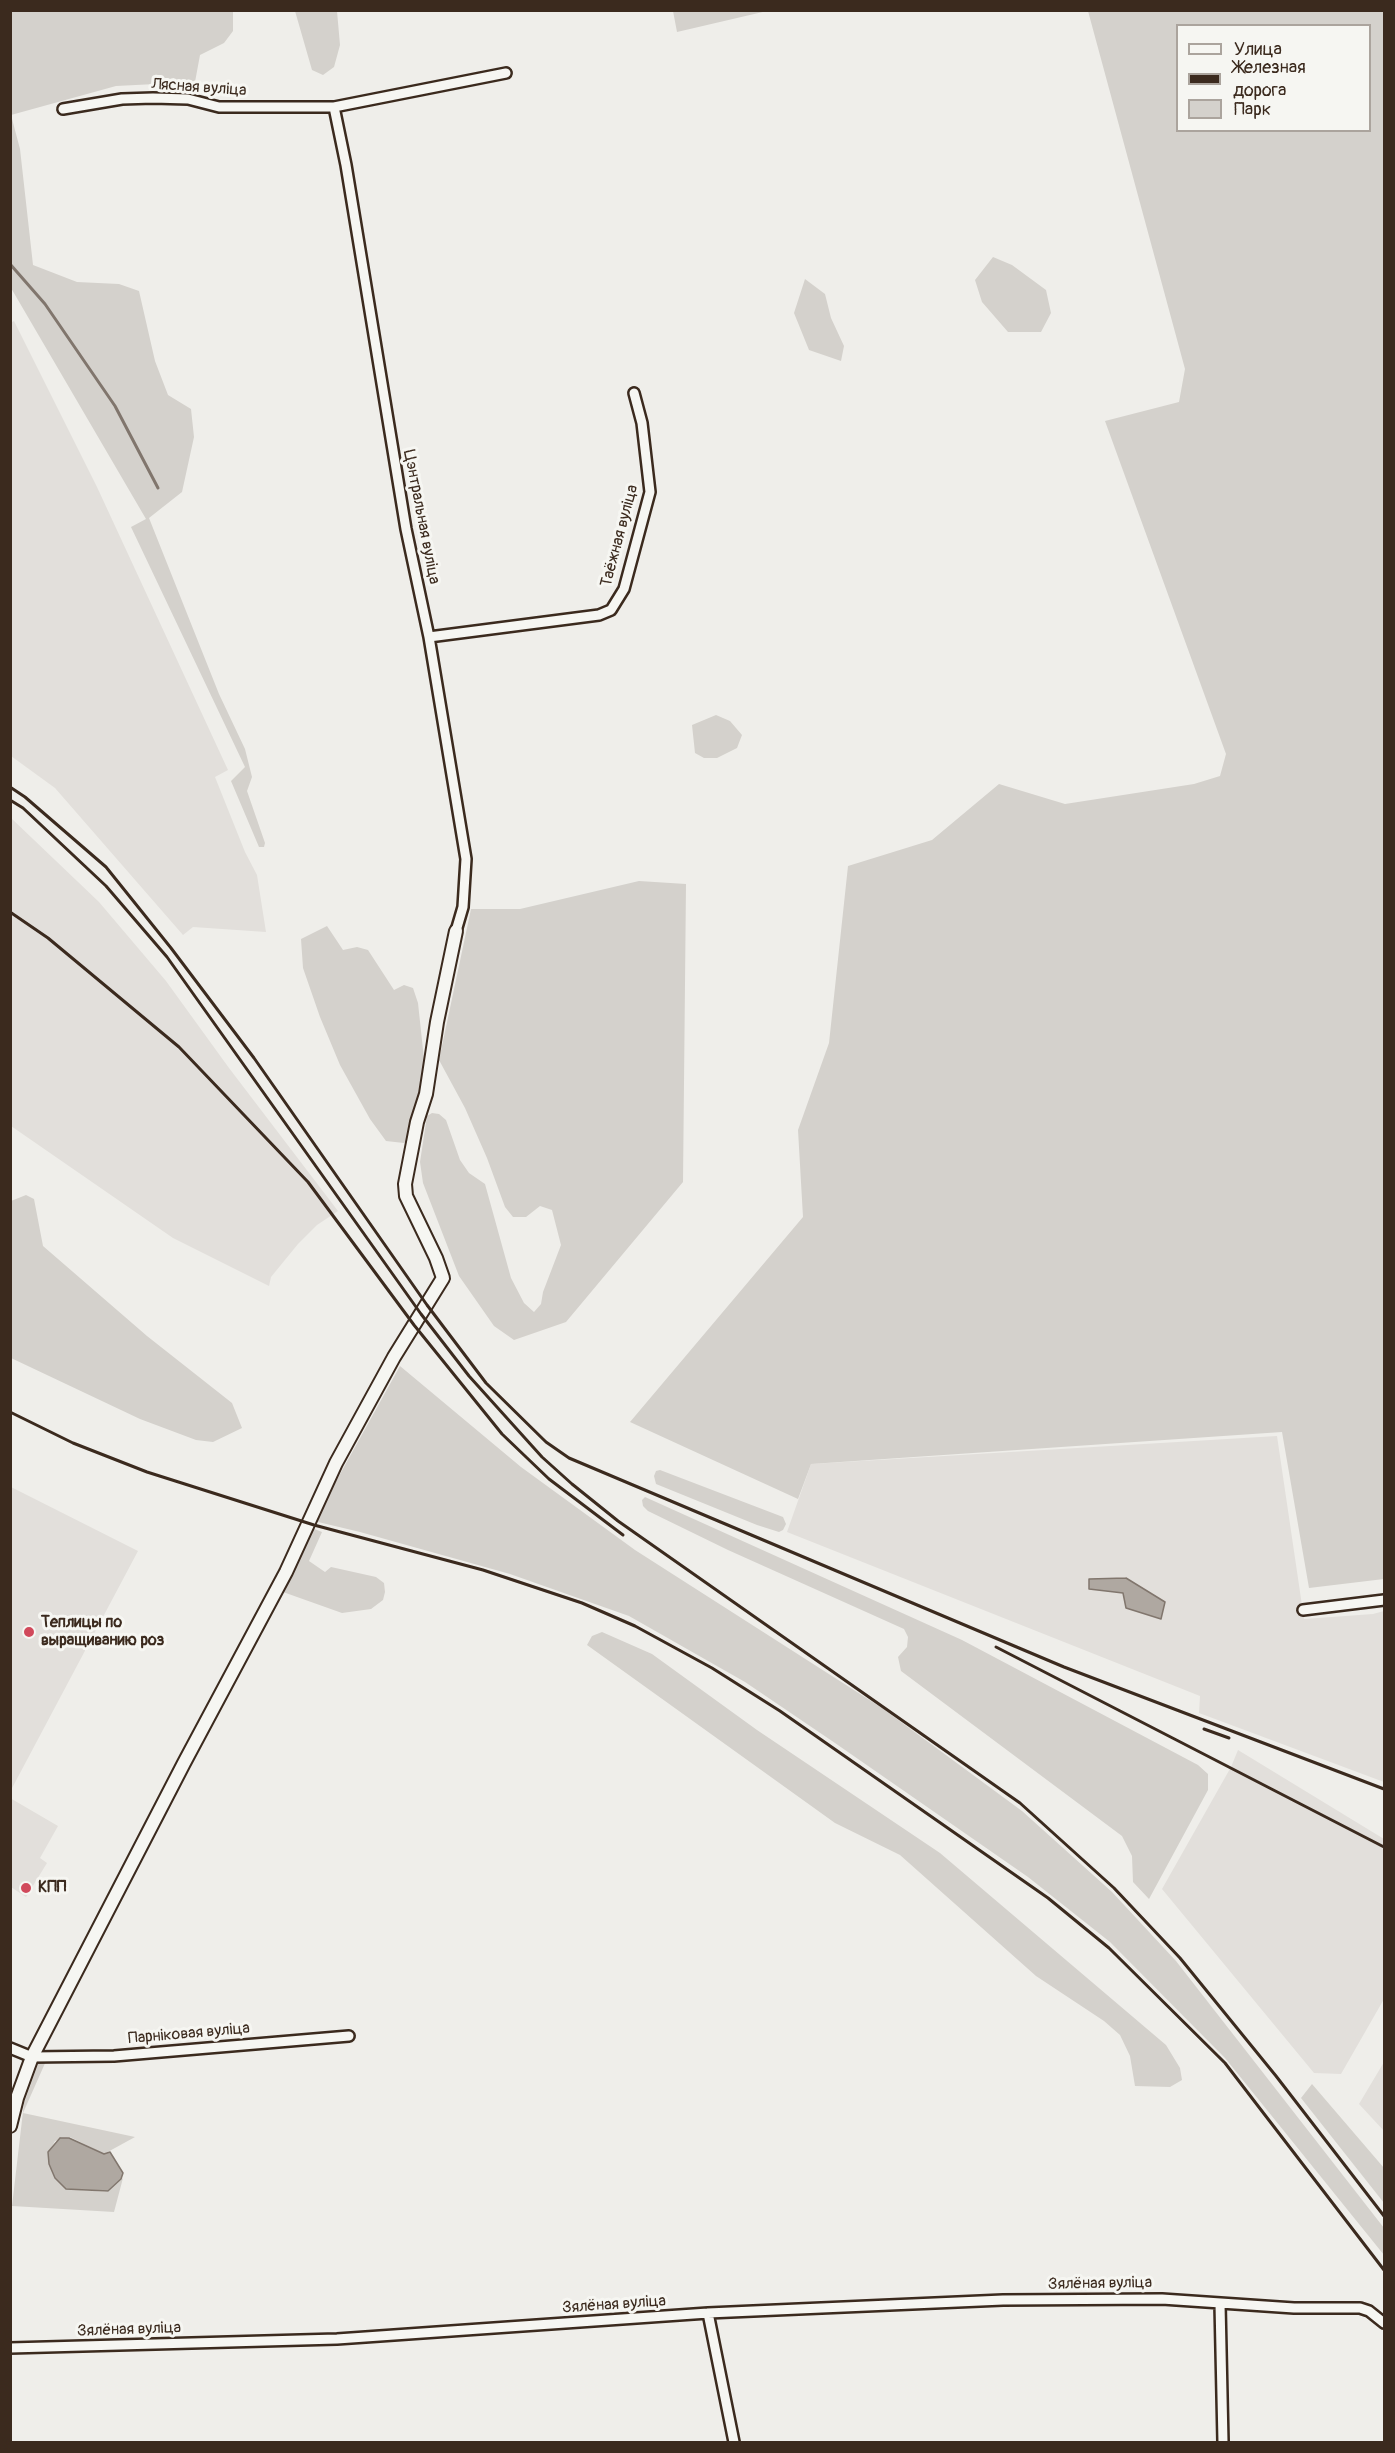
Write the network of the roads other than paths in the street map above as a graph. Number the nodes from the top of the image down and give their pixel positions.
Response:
1 (506, 73) dead end
2 (334, 107) junction
3 (63, 109) dead end
4 (633, 393) dead end
5 (429, 637) junction
6 (456, 931) joint
7 (1384, 1600) edge
8 (1303, 1610) dead end
9 (349, 2036) dead end
10 (10, 2048) edge
11 (32, 2057) junction
12 (10, 2126) edge
13 (1220, 2304) junction
14 (708, 2313) junction
15 (1384, 2324) edge
16 (10, 2348) edge
17 (734, 2442) edge
18 (1223, 2442) edge

1 - 2 street, Лясная вуліца
2 - 3 street, Лясная вуліца
2 - 5 street, Цэнтральная вуліца
4 - 5 street, Таёжная вуліца
5 - 6 street, Цэнтральная вуліца
6 - 11 street
7 - 8 street
9 - 11 street, Парніковая вуліца
10 - 11 street
11 - 12 street
13 - 14 street, Зялёная вуліца
13 - 15 street, Зялёная вуліца
13 - 18 street
14 - 16 street, Зялёная вуліца
14 - 17 street

